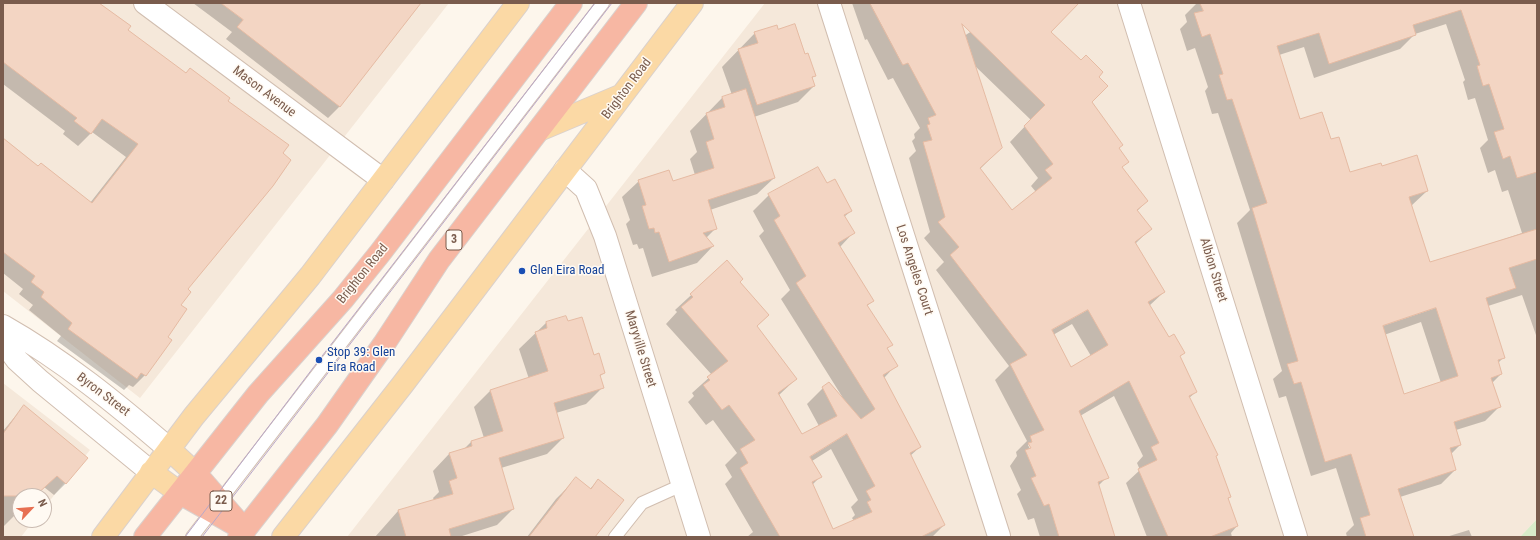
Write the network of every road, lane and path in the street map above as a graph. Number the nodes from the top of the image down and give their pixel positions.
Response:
1 (145, 3) edge
2 (518, 3) edge
3 (571, 3) edge
4 (603, 3) edge
5 (636, 3) edge
6 (692, 3) edge
7 (829, 3) edge
8 (1129, 3) edge
9 (621, 96) junction
10 (539, 130) junction
11 (565, 170) junction
12 (383, 180) junction
13 (3, 326) edge
14 (3, 341) edge
15 (170, 449) junction
16 (152, 472) junction
17 (196, 474) junction
18 (682, 485) junction
19 (180, 493) junction
20 (216, 506) junction
21 (245, 535) edge
22 (999, 536) edge
23 (103, 537) edge
24 (145, 537) edge
25 (192, 537) edge
26 (283, 537) edge
27 (615, 537) edge
28 (699, 537) edge
29 (1296, 537) edge

1 - 12 street, Mason Avenue
2 - 12 main road
3 - 17 highway, Brighton Road
4 - 20 lane
5 - 10 highway, 3
6 - 9 main road, Brighton Road
7 - 22 street, Los Angeles Court
8 - 29 street, Albion Street
9 - 10 main road
9 - 11 main road, Brighton Road
10 - 21 highway, 3
11 - 18 street, Maryville Street
11 - 26 main road, Brighton Road
12 - 15 main road
13 - 15 street, Byron Street
14 - 16 street
15 - 16 main road
15 - 17 main road, Byron Street / 22
16 - 19 main road
16 - 23 main road
17 - 19 highway, Brighton Road
17 - 20 highway, 22
18 - 27 lane
18 - 28 street, Maryville Street
19 - 20 highway
19 - 24 highway, Brighton Road
20 - 21 highway, 22
20 - 25 lane

